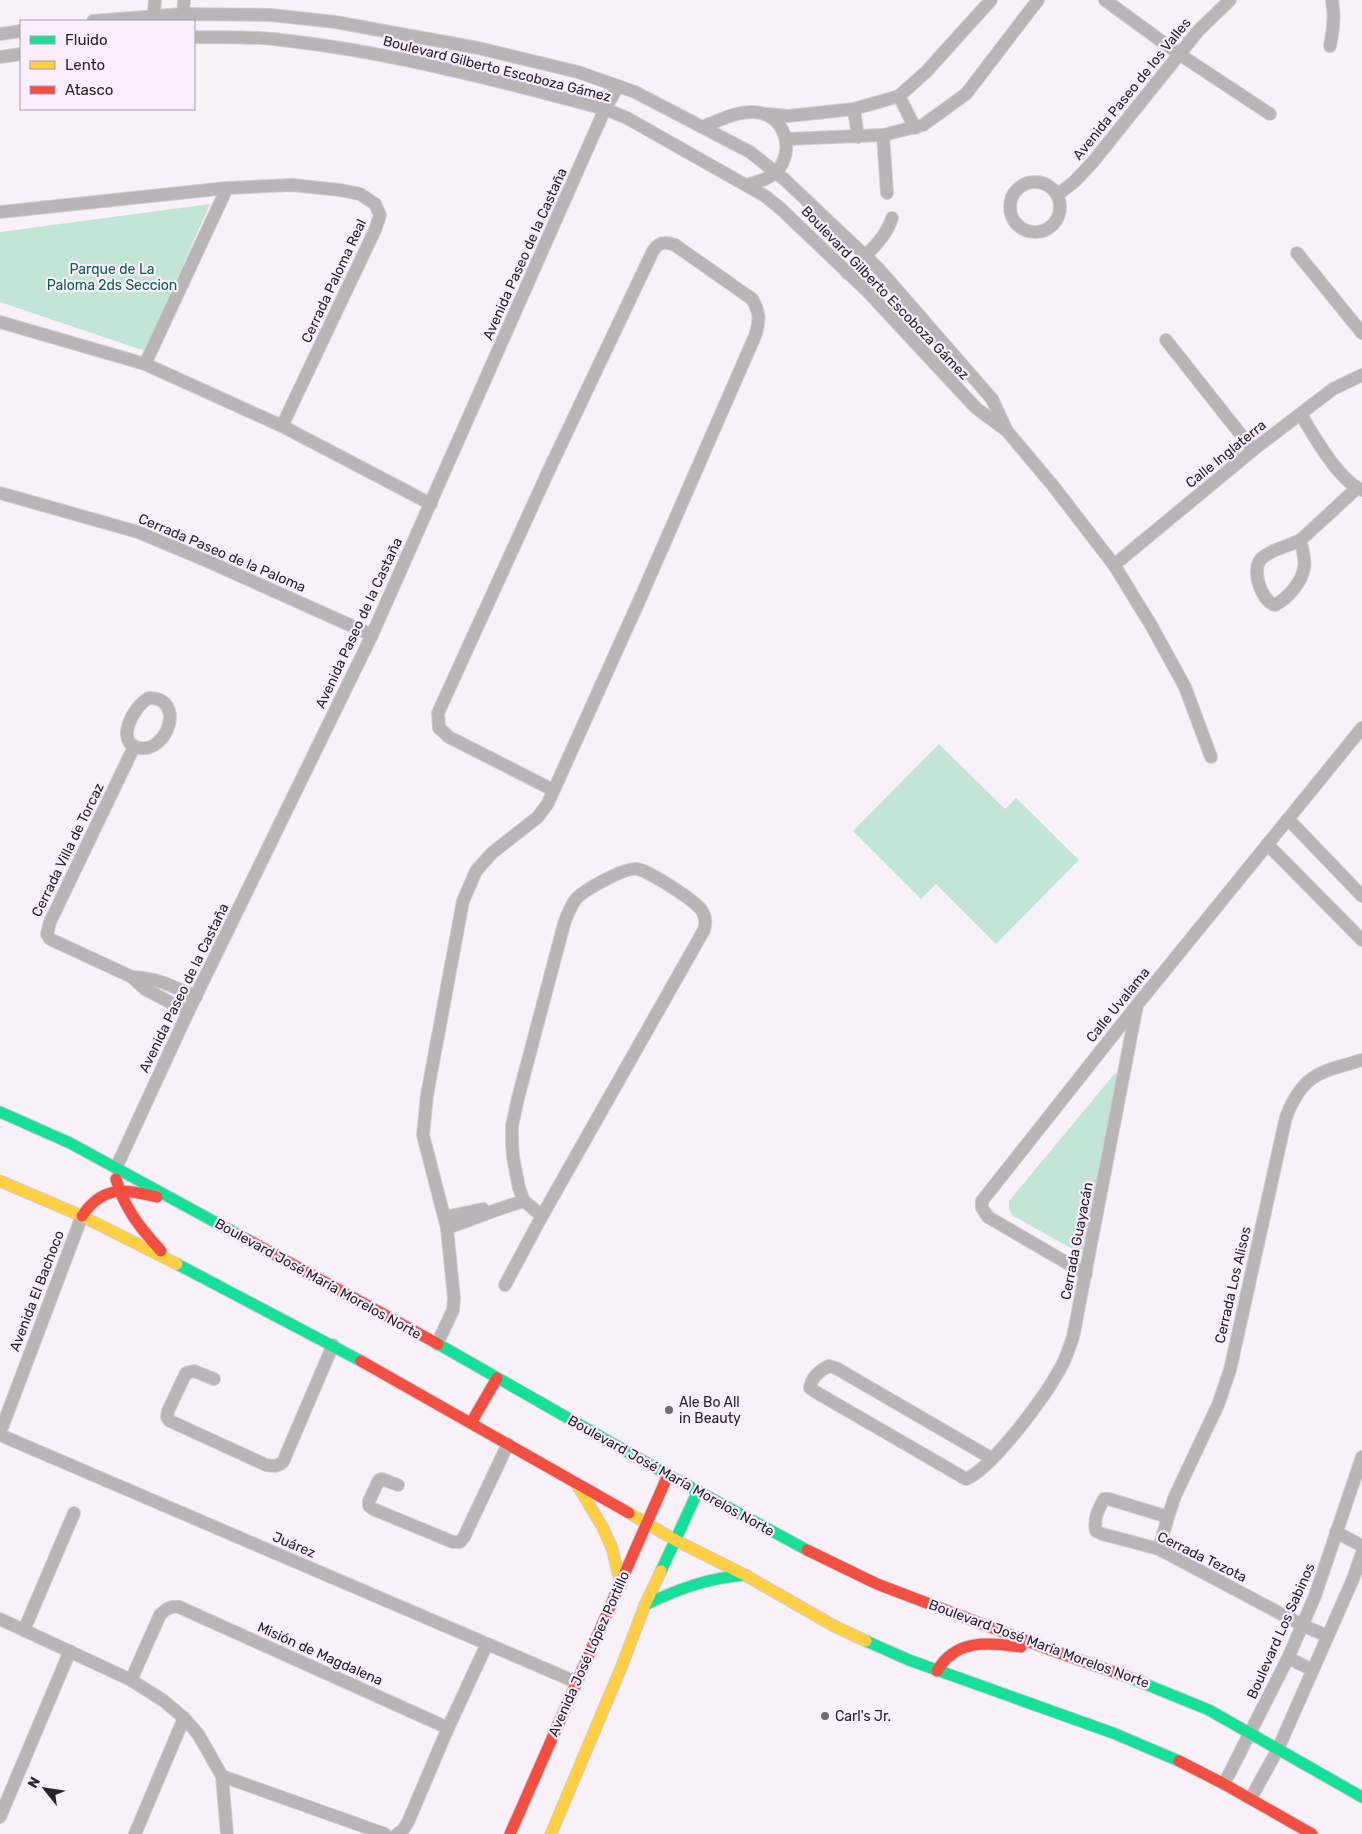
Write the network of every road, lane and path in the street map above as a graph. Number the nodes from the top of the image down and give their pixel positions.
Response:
1 (155, 0) edge
2 (184, 0) edge
3 (991, 0) edge
4 (1038, 0) edge
5 (1105, 0) edge
6 (1230, 0) edge
7 (1332, 0) edge
8 (183, 17) edge
9 (154, 18) edge
10 (113, 20) edge
11 (20, 31) edge
12 (0, 34) edge
13 (195, 37) edge
14 (1330, 46) dead end
15 (20, 54) edge
16 (1179, 54) junction
17 (0, 57) edge
18 (618, 86) junction
19 (899, 96) junction
20 (606, 109) junction
21 (854, 110) junction
22 (766, 114) junction
23 (1270, 114) dead end
24 (702, 127) junction
25 (915, 128) junction
26 (883, 135) junction
27 (858, 137) junction
28 (786, 139) junction
29 (776, 172) junction
30 (746, 185) junction
31 (227, 188) junction
32 (887, 193) dead end
33 (1057, 194) junction
34 (0, 212) edge
35 (892, 218) dead end
36 (1297, 253) dead end
37 (864, 256) junction
38 (847, 273) junction
39 (0, 322) edge
40 (1362, 333) edge
41 (1166, 340) dead end
42 (145, 364) junction
43 (1362, 375) edge
44 (1301, 415) junction
45 (282, 426) junction
46 (1007, 431) junction
47 (1253, 450) junction
48 (1360, 489) edge
49 (0, 493) edge
50 (431, 504) junction
51 (1300, 540) junction
52 (1114, 565) junction
53 (372, 635) junction
54 (1362, 728) edge
55 (134, 746) dead end
56 (1211, 757) dead end
57 (553, 790) junction
58 (1288, 819) junction
59 (1267, 844) junction
60 (1362, 896) edge
61 (1362, 940) edge
62 (132, 977) junction
63 (196, 997) junction
64 (1137, 1005) junction
65 (188, 1012) junction
66 (1362, 1060) edge
67 (0, 1112) edge
68 (116, 1168) junction
69 (0, 1181) edge
70 (118, 1190) junction
71 (524, 1201) junction
72 (183, 1204) junction
73 (82, 1216) junction
74 (542, 1216) junction
75 (446, 1223) junction
76 (169, 1259) junction
77 (1086, 1274) junction
78 (505, 1284) dead end
79 (437, 1344) junction
80 (333, 1345) junction
81 (497, 1378) junction
82 (214, 1379) dead end
83 (471, 1423) junction
84 (0, 1434) edge
85 (508, 1444) junction
86 (1362, 1457) edge
87 (992, 1458) junction
88 (668, 1475) junction
89 (575, 1481) junction
90 (398, 1485) dead end
91 (698, 1491) junction
92 (74, 1513) dead end
93 (1168, 1517) junction
94 (646, 1523) junction
95 (1336, 1532) junction
96 (675, 1540) junction
97 (1362, 1546) edge
98 (1159, 1549) junction
99 (1362, 1553) edge
100 (745, 1575) junction
101 (620, 1585) junction
102 (645, 1605) junction
103 (0, 1619) edge
104 (1302, 1625) junction
105 (24, 1630) junction
106 (1327, 1636) junction
107 (486, 1644) junction
108 (1048, 1649) junction
109 (70, 1651) junction
110 (1288, 1658) junction
111 (937, 1670) junction
112 (1313, 1670) junction
113 (132, 1680) junction
114 (576, 1682) junction
115 (184, 1718) junction
116 (448, 1728) junction
117 (1250, 1733) junction
118 (1278, 1750) junction
119 (222, 1776) junction
120 (1224, 1784) junction
121 (1362, 1797) edge
122 (1250, 1798) junction
123 (0, 1817) edge
124 (135, 1834) edge
125 (227, 1834) edge
126 (385, 1834) edge
127 (397, 1834) edge
128 (510, 1834) edge
129 (551, 1834) edge
130 (1312, 1834) edge

1 - 9 street
2 - 8 street
3 - 19 street
4 - 25 street
5 - 16 street
6 - 16 street, Avenida Paseo de los Valles
7 - 14 street
8 - 9 street, Boulevard Gilberto Escoboza Gámez
8 - 18 street, Boulevard Gilberto Escoboza Gámez
9 - 10 street, Boulevard Gilberto Escoboza Gámez
11 - 12 street
13 - 20 street, Boulevard Gilberto Escoboza Gámez
15 - 17 street
16 - 23 street
16 - 33 street, Avenida Paseo de los Valles
18 - 20 street, Avenida Paseo de la Castaña
18 - 24 street, Boulevard Gilberto Escoboza Gámez
19 - 21 street
19 - 25 street
20 - 30 street, Boulevard Gilberto Escoboza Gámez
20 - 50 street, Avenida Paseo de la Castaña
21 - 22 street
21 - 27 street
22 - 24 street
22 - 28 street
24 - 29 street, Boulevard Gilberto Escoboza Gámez
25 - 26 street
26 - 27 street
26 - 32 street
27 - 28 street
28 - 29 street
29 - 30 street
29 - 37 street, Boulevard Gilberto Escoboza Gámez
30 - 38 street, Boulevard Gilberto Escoboza Gámez
31 - 34 street, Cerrada Paloma Real
31 - 42 street
31 - 45 street, Cerrada Paloma Real
33 - 33 street
35 - 37 street
36 - 40 street
37 - 38 street
37 - 46 street, Boulevard Gilberto Escoboza Gámez
38 - 46 street, Boulevard Gilberto Escoboza Gámez
39 - 42 street
41 - 47 street
42 - 45 street
43 - 44 street, Calle Inglaterra
44 - 47 street, Calle Inglaterra
44 - 48 street
45 - 50 street
46 - 52 street, Boulevard Gilberto Escoboza Gámez
47 - 52 street, Calle Inglaterra
48 - 51 street
49 - 53 street, Cerrada Paseo de la Paloma
50 - 53 street, Avenida Paseo de la Castaña
51 - 51 street
52 - 56 street, Boulevard Gilberto Escoboza Gámez
53 - 63 street, Avenida Paseo de la Castaña
54 - 58 street, Calle Uvalama
55 - 62 street, Cerrada Villa de Torcaz
57 - 57 street
57 - 75 street
58 - 59 street, Calle Uvalama
58 - 60 street
59 - 61 street
59 - 64 street, Calle Uvalama
62 - 63 street, Cerrada Villa de Torcaz
62 - 65 street, Cerrada Villa de Torcaz
63 - 65 street, Avenida Paseo de la Castaña
64 - 77 street, Cerrada Guayacán
64 - 77 street, Calle Uvalama
65 - 68 street, Avenida Paseo de la Castaña
66 - 93 street, Cerrada Los Alisos
67 - 68 main road, Boulevard José María Morelos Norte
68 - 70 main road
68 - 72 main road, Boulevard José María Morelos Norte
69 - 73 main road
70 - 72 main road
70 - 73 main road
70 - 76 main road
71 - 74 street
71 - 74 street
71 - 75 street
72 - 79 main road, Boulevard José María Morelos Norte
73 - 76 main road
73 - 84 street, Avenida El Bachoco
74 - 78 street
75 - 79 street
76 - 80 main road
77 - 87 street, Cerrada Guayacán
79 - 81 main road, Boulevard José María Morelos Norte
80 - 82 street
80 - 83 main road
81 - 83 main road
81 - 88 main road, Boulevard José María Morelos Norte
83 - 85 main road
84 - 107 street, Juárez
85 - 89 main road
85 - 90 street
86 - 95 street, Boulevard Los Sabinos
87 - 87 street, Cerrada Guayacán
88 - 91 main road, Boulevard José María Morelos Norte
88 - 94 main road, Avenida José López Portillo
89 - 94 main road
89 - 101 main road
91 - 96 main road
91 - 108 main road, Boulevard José María Morelos Norte
92 - 105 street
93 - 98 street, Cerrada Los Alisos
93 - 98 street, Cerrada Tezota
94 - 96 main road
94 - 101 main road, Avenida José López Portillo
95 - 97 street
95 - 104 street, Boulevard Los Sabinos
96 - 100 main road
96 - 102 main road
98 - 104 street, Cerrada Tezota
99 - 106 street
100 - 102 main road
100 - 111 main road
101 - 114 main road, Avenida José López Portillo
102 - 129 main road
103 - 105 street
104 - 106 street, Cerrada Tezota
104 - 110 street, Boulevard Los Sabinos
105 - 109 street
106 - 112 street
107 - 114 street, Juárez
107 - 116 street
108 - 111 main road
108 - 117 main road, Boulevard José María Morelos Norte
109 - 113 street
109 - 123 street
110 - 112 street
110 - 117 street, Boulevard Los Sabinos
111 - 120 main road
112 - 118 street
113 - 115 street
113 - 116 street, Misión de Magdalena
114 - 128 main road, Avenida José López Portillo
115 - 119 street
115 - 124 street
116 - 127 street
117 - 118 main road, Boulevard José María Morelos Norte
117 - 120 street, Boulevard Los Sabinos
118 - 121 main road, Boulevard José María Morelos Norte
118 - 122 street
119 - 125 street
119 - 126 street
120 - 122 main road
122 - 130 main road

